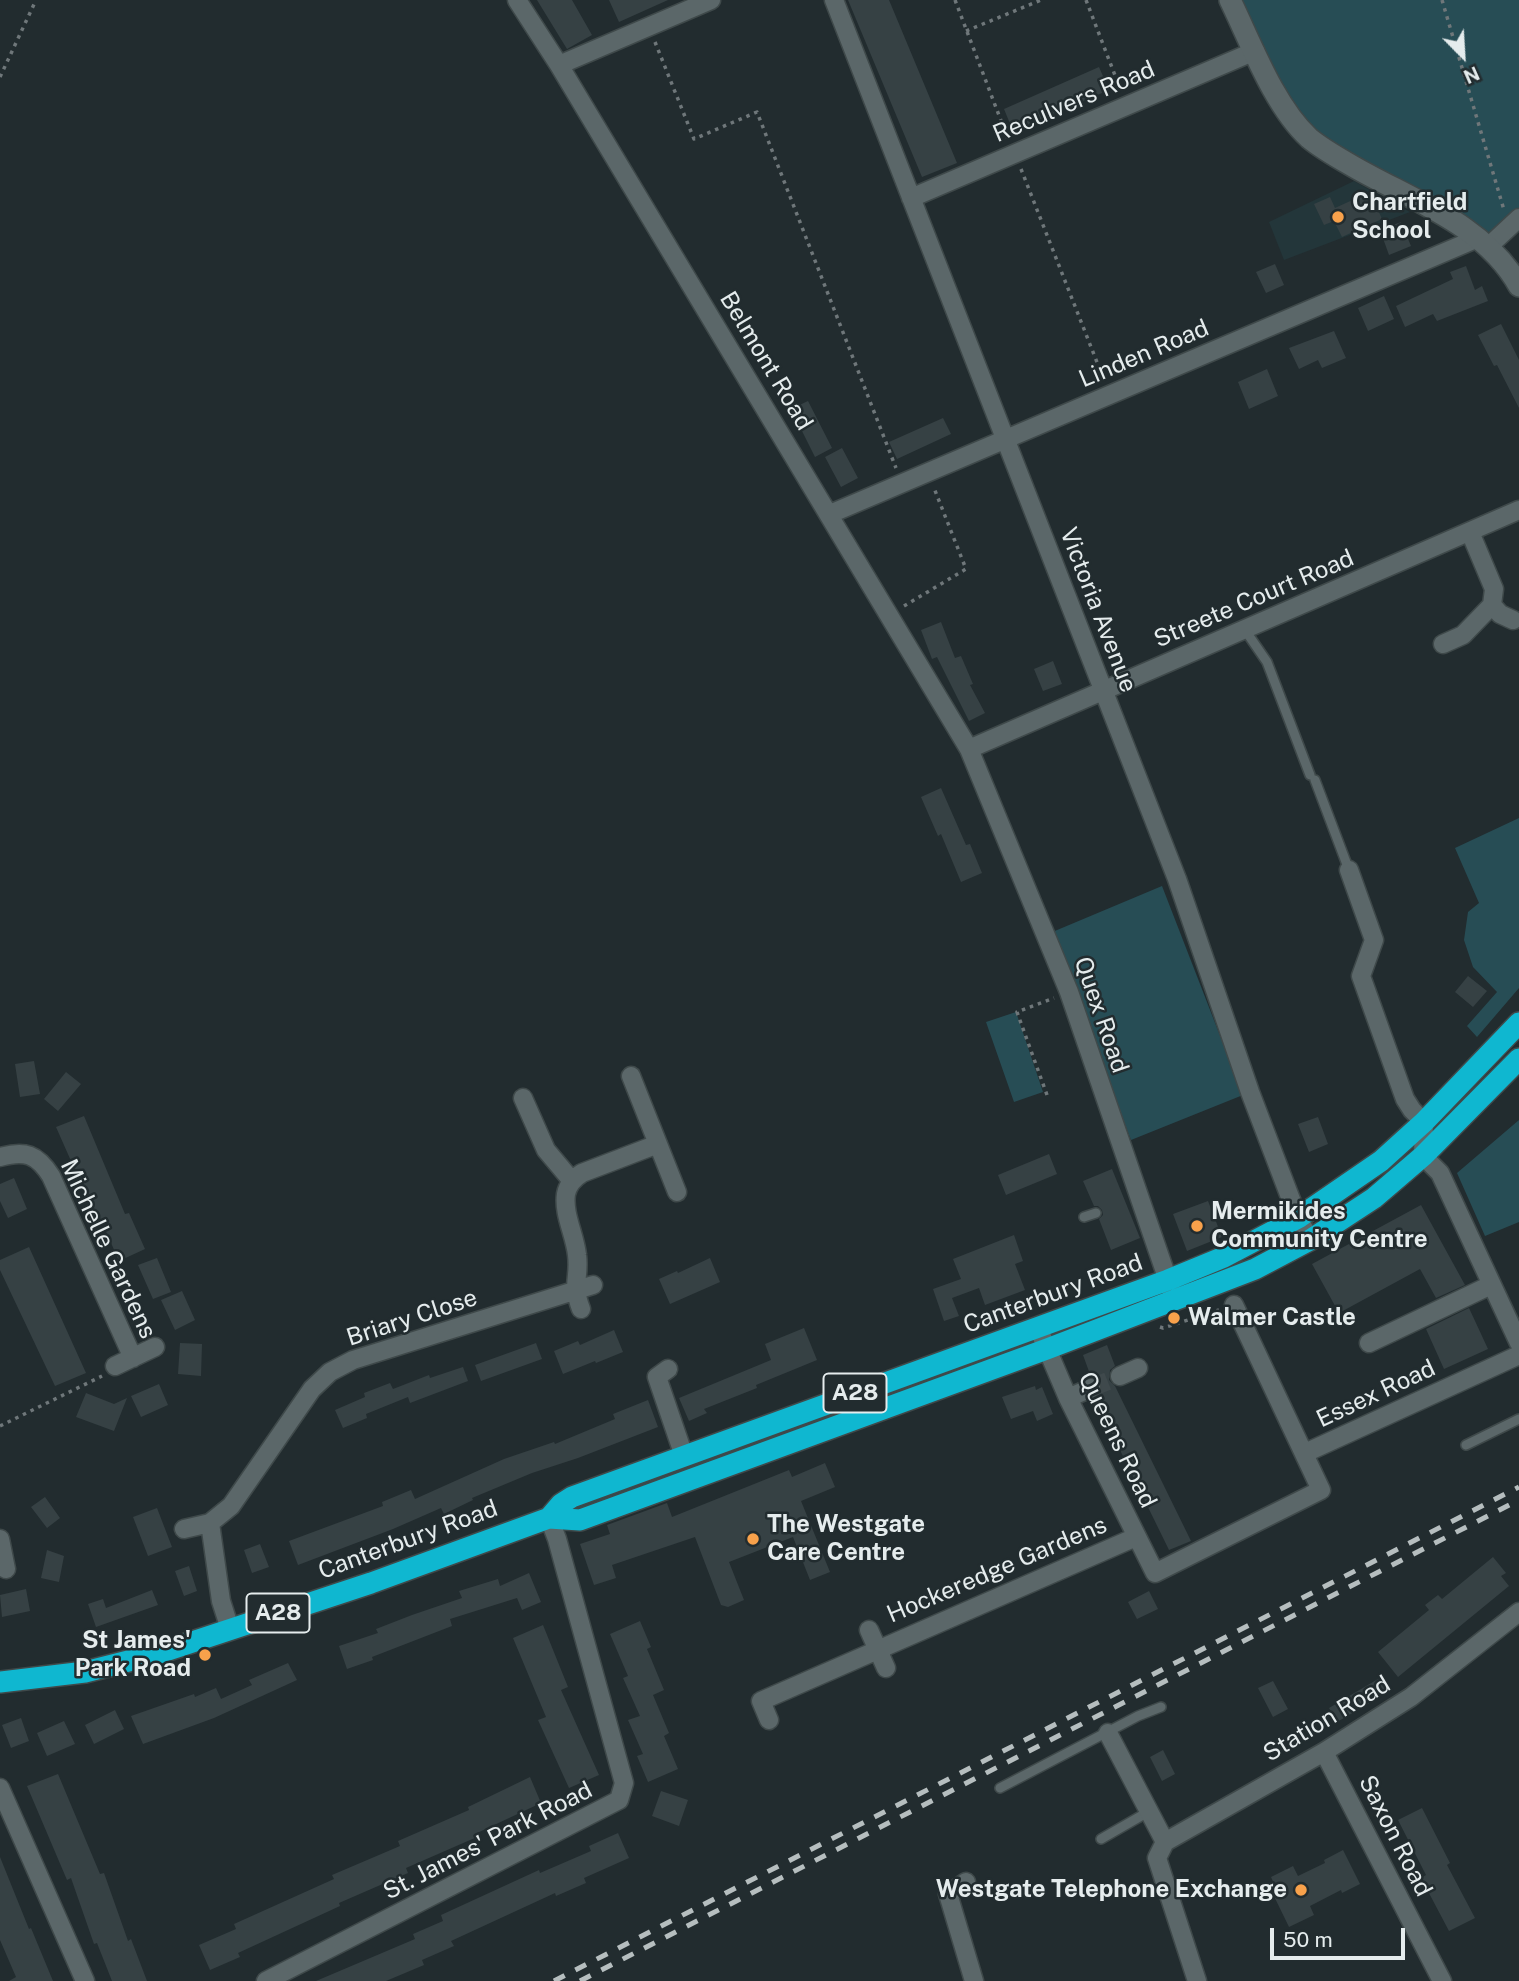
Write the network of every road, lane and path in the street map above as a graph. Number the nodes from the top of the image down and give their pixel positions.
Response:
1 (36, 0) edge
2 (517, 0) edge
3 (711, 0) edge
4 (834, 0) edge
5 (955, 0) edge
6 (1041, 0) edge
7 (1086, 0) edge
8 (1230, 0) edge
9 (1442, 0) edge
10 (649, 26) junction
11 (966, 31) junction
12 (1255, 51) junction
13 (559, 65) junction
14 (0, 77) edge
15 (1127, 106) junction
16 (1015, 155) junction
17 (911, 198) junction
18 (1512, 215) edge
19 (1483, 242) junction
20 (1519, 286) edge
21 (1110, 395) junction
22 (1005, 440) junction
23 (928, 472) junction
24 (902, 483) junction
25 (1519, 510) edge
26 (830, 514) junction
27 (1470, 532) junction
28 (1492, 605) junction
29 (890, 615) junction
30 (1513, 620) dead end
31 (1245, 630) junction
32 (1443, 644) dead end
33 (1102, 689) junction
34 (970, 749) junction
35 (1349, 870) joint
36 (1069, 992) junction
37 (1519, 1023) edge
38 (1519, 1059) edge
39 (631, 1076) dead end
40 (1047, 1095) dead end
41 (523, 1098) dead end
42 (1424, 1122) junction
43 (658, 1144) junction
44 (1423, 1156) junction
45 (0, 1157) edge
46 (572, 1181) junction
47 (677, 1192) dead end
48 (1096, 1213) dead end
49 (1084, 1217) dead end
50 (1298, 1218) junction
51 (1310, 1240) junction
52 (1168, 1280) junction
53 (593, 1285) dead end
54 (1491, 1285) junction
55 (574, 1292) junction
56 (1175, 1301) junction
57 (1234, 1305) joint
58 (580, 1309) dead end
59 (1156, 1325) dead end
60 (1037, 1327) junction
61 (1369, 1343) dead end
62 (1519, 1343) edge
63 (155, 1347) dead end
64 (1047, 1349) junction
65 (1519, 1355) edge
66 (133, 1358) junction
67 (115, 1366) joint
68 (1138, 1368) dead end
69 (668, 1369) dead end
70 (1120, 1376) tunnel mouth
71 (1091, 1388) tunnel mouth
72 (1068, 1398) junction
73 (793, 1416) junction
74 (1519, 1419) edge
75 (0, 1426) edge
76 (802, 1439) junction
77 (1466, 1445) dead end
78 (1305, 1453) junction
79 (684, 1455) junction
80 (549, 1518) junction
81 (210, 1523) junction
82 (184, 1530) dead end
83 (1136, 1537) junction
84 (1, 1546) edge
85 (6, 1569) dead end
86 (1155, 1573) joint
87 (1517, 1619) edge
88 (230, 1629) junction
89 (869, 1630) dead end
90 (877, 1648) junction
91 (886, 1668) dead end
92 (0, 1682) edge
93 (1161, 1707) dead end
94 (769, 1720) dead end
95 (1108, 1733) junction
96 (1324, 1752) junction
97 (0, 1788) edge
98 (1000, 1788) dead end
99 (1148, 1812) junction
100 (1101, 1839) dead end
101 (1165, 1842) junction
102 (966, 1882) dead end
103 (85, 1981) edge
104 (267, 1981) edge
105 (974, 1981) edge
106 (1197, 1981) edge
107 (1442, 1981) edge

1 - 14 path
2 - 13 street, Belmont Road
3 - 10 street
4 - 17 street, Victoria Avenue
5 - 11 path
6 - 11 path
7 - 15 path
8 - 12 street
9 - 18 path
10 - 13 street
10 - 24 path
11 - 16 path
12 - 15 street, Reculvers Road
12 - 19 street
13 - 26 street, Belmont Road
15 - 16 street, Reculvers Road
16 - 17 street, Reculvers Road
16 - 21 path
17 - 22 street, Victoria Avenue
18 - 19 street, Linden Road
19 - 20 street
19 - 21 street, Linden Road
21 - 22 street, Linden Road
22 - 23 street, Linden Road
22 - 33 street, Victoria Avenue
23 - 24 street, Linden Road
23 - 29 path
24 - 26 street, Linden Road
25 - 27 street, Streete Court Road
26 - 29 street, Belmont Road
27 - 28 street
27 - 31 street, Streete Court Road
28 - 30 street
28 - 32 street
29 - 34 street, Belmont Road
31 - 33 street, Streete Court Road
31 - 35 lane
33 - 34 street, Streete Court Road
33 - 50 street, Victoria Avenue
34 - 36 street, Quex Road
35 - 42 street
36 - 40 path
36 - 52 street, Quex Road
37 - 42 highway, Canterbury Road / A28
38 - 44 highway, Canterbury Road / A28
39 - 43 street
41 - 46 street
42 - 44 street
42 - 50 highway, Canterbury Road / A28
43 - 46 street
43 - 47 street
44 - 51 highway, Canterbury Road / A28
44 - 54 street
45 - 66 street, Michelle Gardens
46 - 55 street
48 - 49 lane
50 - 51 street, Victoria Avenue
50 - 52 highway, Canterbury Road / A28
51 - 56 highway, Canterbury Road / A28
52 - 56 street, Quex Road
52 - 60 highway, Canterbury Road / A28
53 - 55 street, Briary Close
54 - 61 street
54 - 62 street
55 - 58 street
55 - 81 street, Briary Close
56 - 64 highway, Canterbury Road / A28
57 - 59 path
57 - 78 street
60 - 64 street, Queens Road
60 - 73 highway, Canterbury Road / A28
63 - 66 street, Michelle Gardens
64 - 72 street, Queens Road
64 - 76 highway, Canterbury Road / A28
65 - 78 street, Essex Road
66 - 67 street, Michelle Gardens
67 - 75 path
68 - 70 street
69 - 79 street
71 - 72 street
72 - 83 street, Queens Road
73 - 76 lane
73 - 79 highway, Canterbury Road / A28
74 - 77 lane
76 - 80 highway, Canterbury Road / A28
78 - 86 street, Essex Road
79 - 80 highway, Canterbury Road / A28
80 - 88 highway, Canterbury Road / A28
80 - 104 street, St. James' Park Road
81 - 82 street, Briary Close
81 - 88 street
83 - 86 street, Queens Road
83 - 90 street, Hockeredge Gardens
84 - 85 street
87 - 96 street, Station Road
88 - 92 highway, Canterbury Road / A28
89 - 90 street, Hockeredge Gardens
90 - 91 street, Hockeredge Gardens
90 - 94 street, Hockeredge Gardens
93 - 95 lane
95 - 98 lane
95 - 99 street
96 - 101 street, Station Road
96 - 107 street, Saxon Road
97 - 103 street
99 - 100 lane
99 - 101 street
101 - 106 street
102 - 105 street

